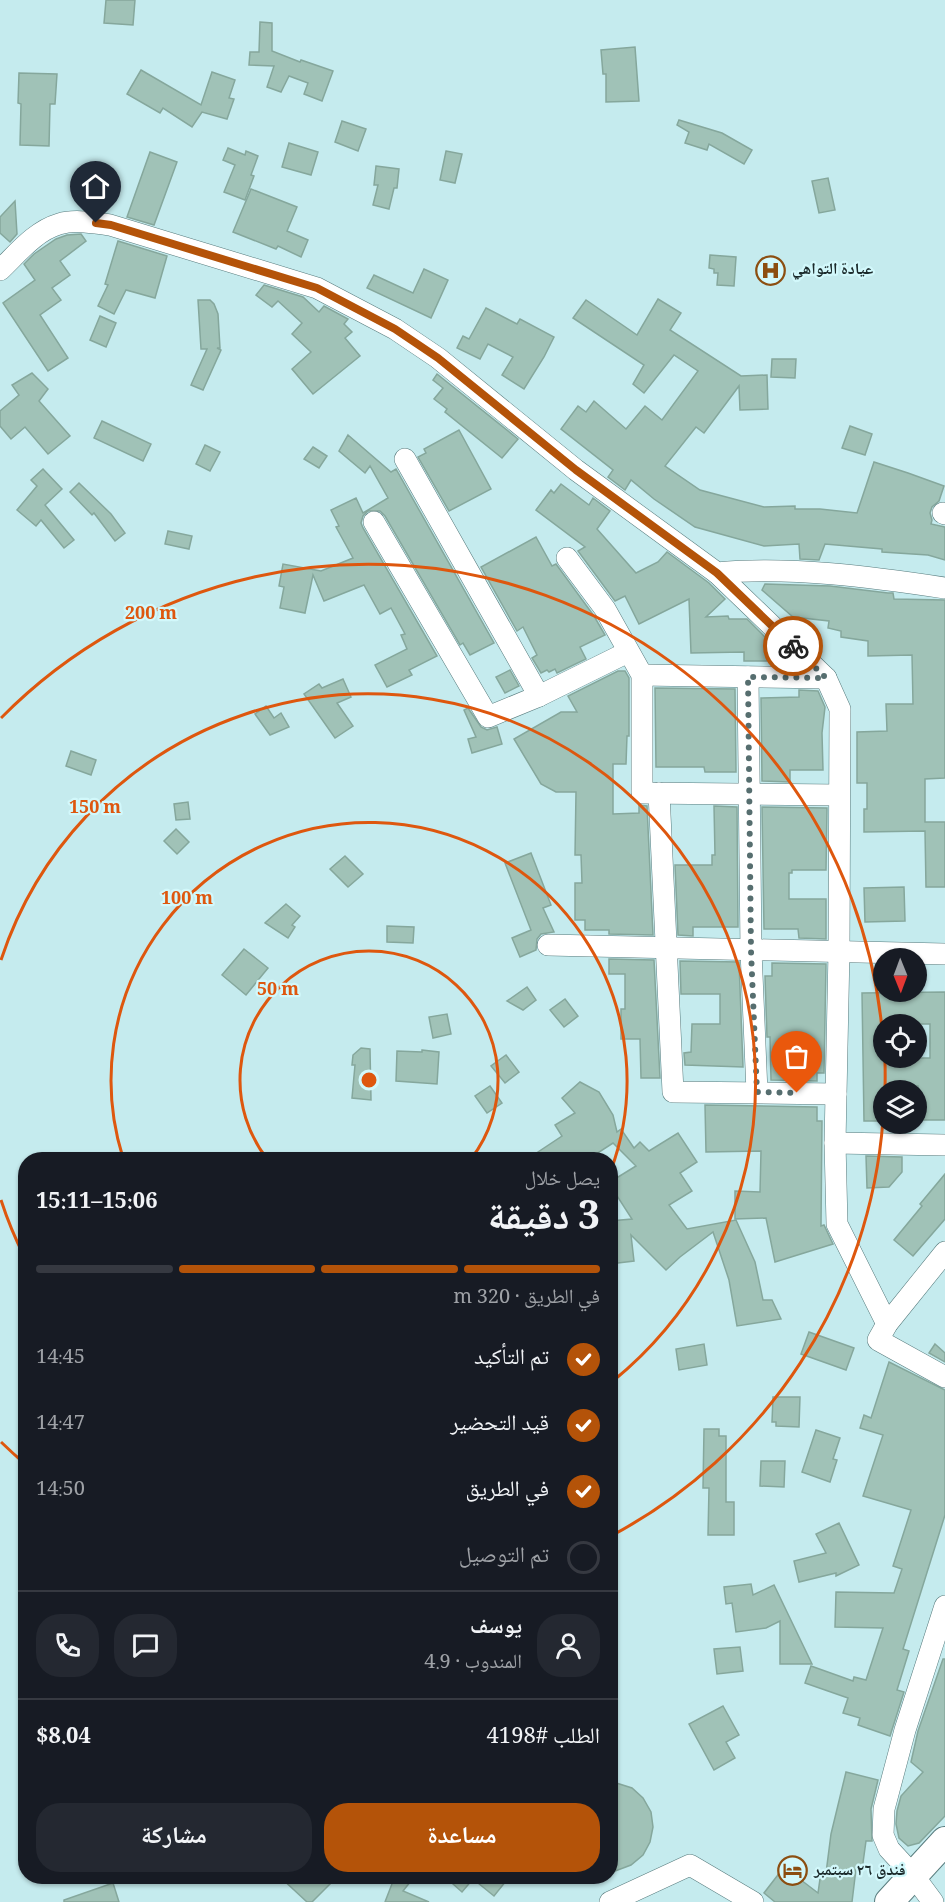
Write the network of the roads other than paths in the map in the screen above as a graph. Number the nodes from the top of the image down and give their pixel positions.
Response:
1 (0, 270) edge
2 (405, 459) dead end
3 (374, 522) dead end
4 (567, 558) dead end
5 (717, 573) junction
6 (945, 588) edge
7 (628, 652) junction
8 (642, 675) junction
9 (748, 677) junction
10 (826, 678) junction
11 (539, 696) junction
12 (659, 793) junction
13 (750, 794) junction
14 (839, 795) junction
15 (548, 945) dead end
16 (666, 948) junction
17 (751, 951) junction
18 (839, 951) junction
19 (945, 954) edge
20 (757, 1092) junction
21 (836, 1094) junction
22 (835, 1143) junction
23 (945, 1145) edge
24 (945, 1252) edge
25 (887, 1324) junction
26 (945, 1377) edge
27 (945, 1606) edge
28 (945, 1841) edge
29 (913, 1875) junction
30 (610, 1902) edge
31 (753, 1902) edge
32 (890, 1902) edge
33 (933, 1902) edge

1 - 5 street
2 - 11 street
3 - 11 street
4 - 7 street
5 - 6 street
5 - 10 street
7 - 8 street
7 - 11 street
8 - 9 street
8 - 12 street
9 - 10 street
9 - 13 street
10 - 14 street
12 - 13 street
12 - 16 street
13 - 14 street
13 - 17 street
14 - 18 street
15 - 16 street
16 - 17 street
16 - 20 street
17 - 18 street
17 - 20 street
18 - 19 street
18 - 21 street
20 - 21 street
21 - 22 street
22 - 23 street
22 - 25 street
24 - 25 street
25 - 26 street
27 - 29 street
28 - 29 main road
29 - 32 main road
29 - 33 street
30 - 31 street

